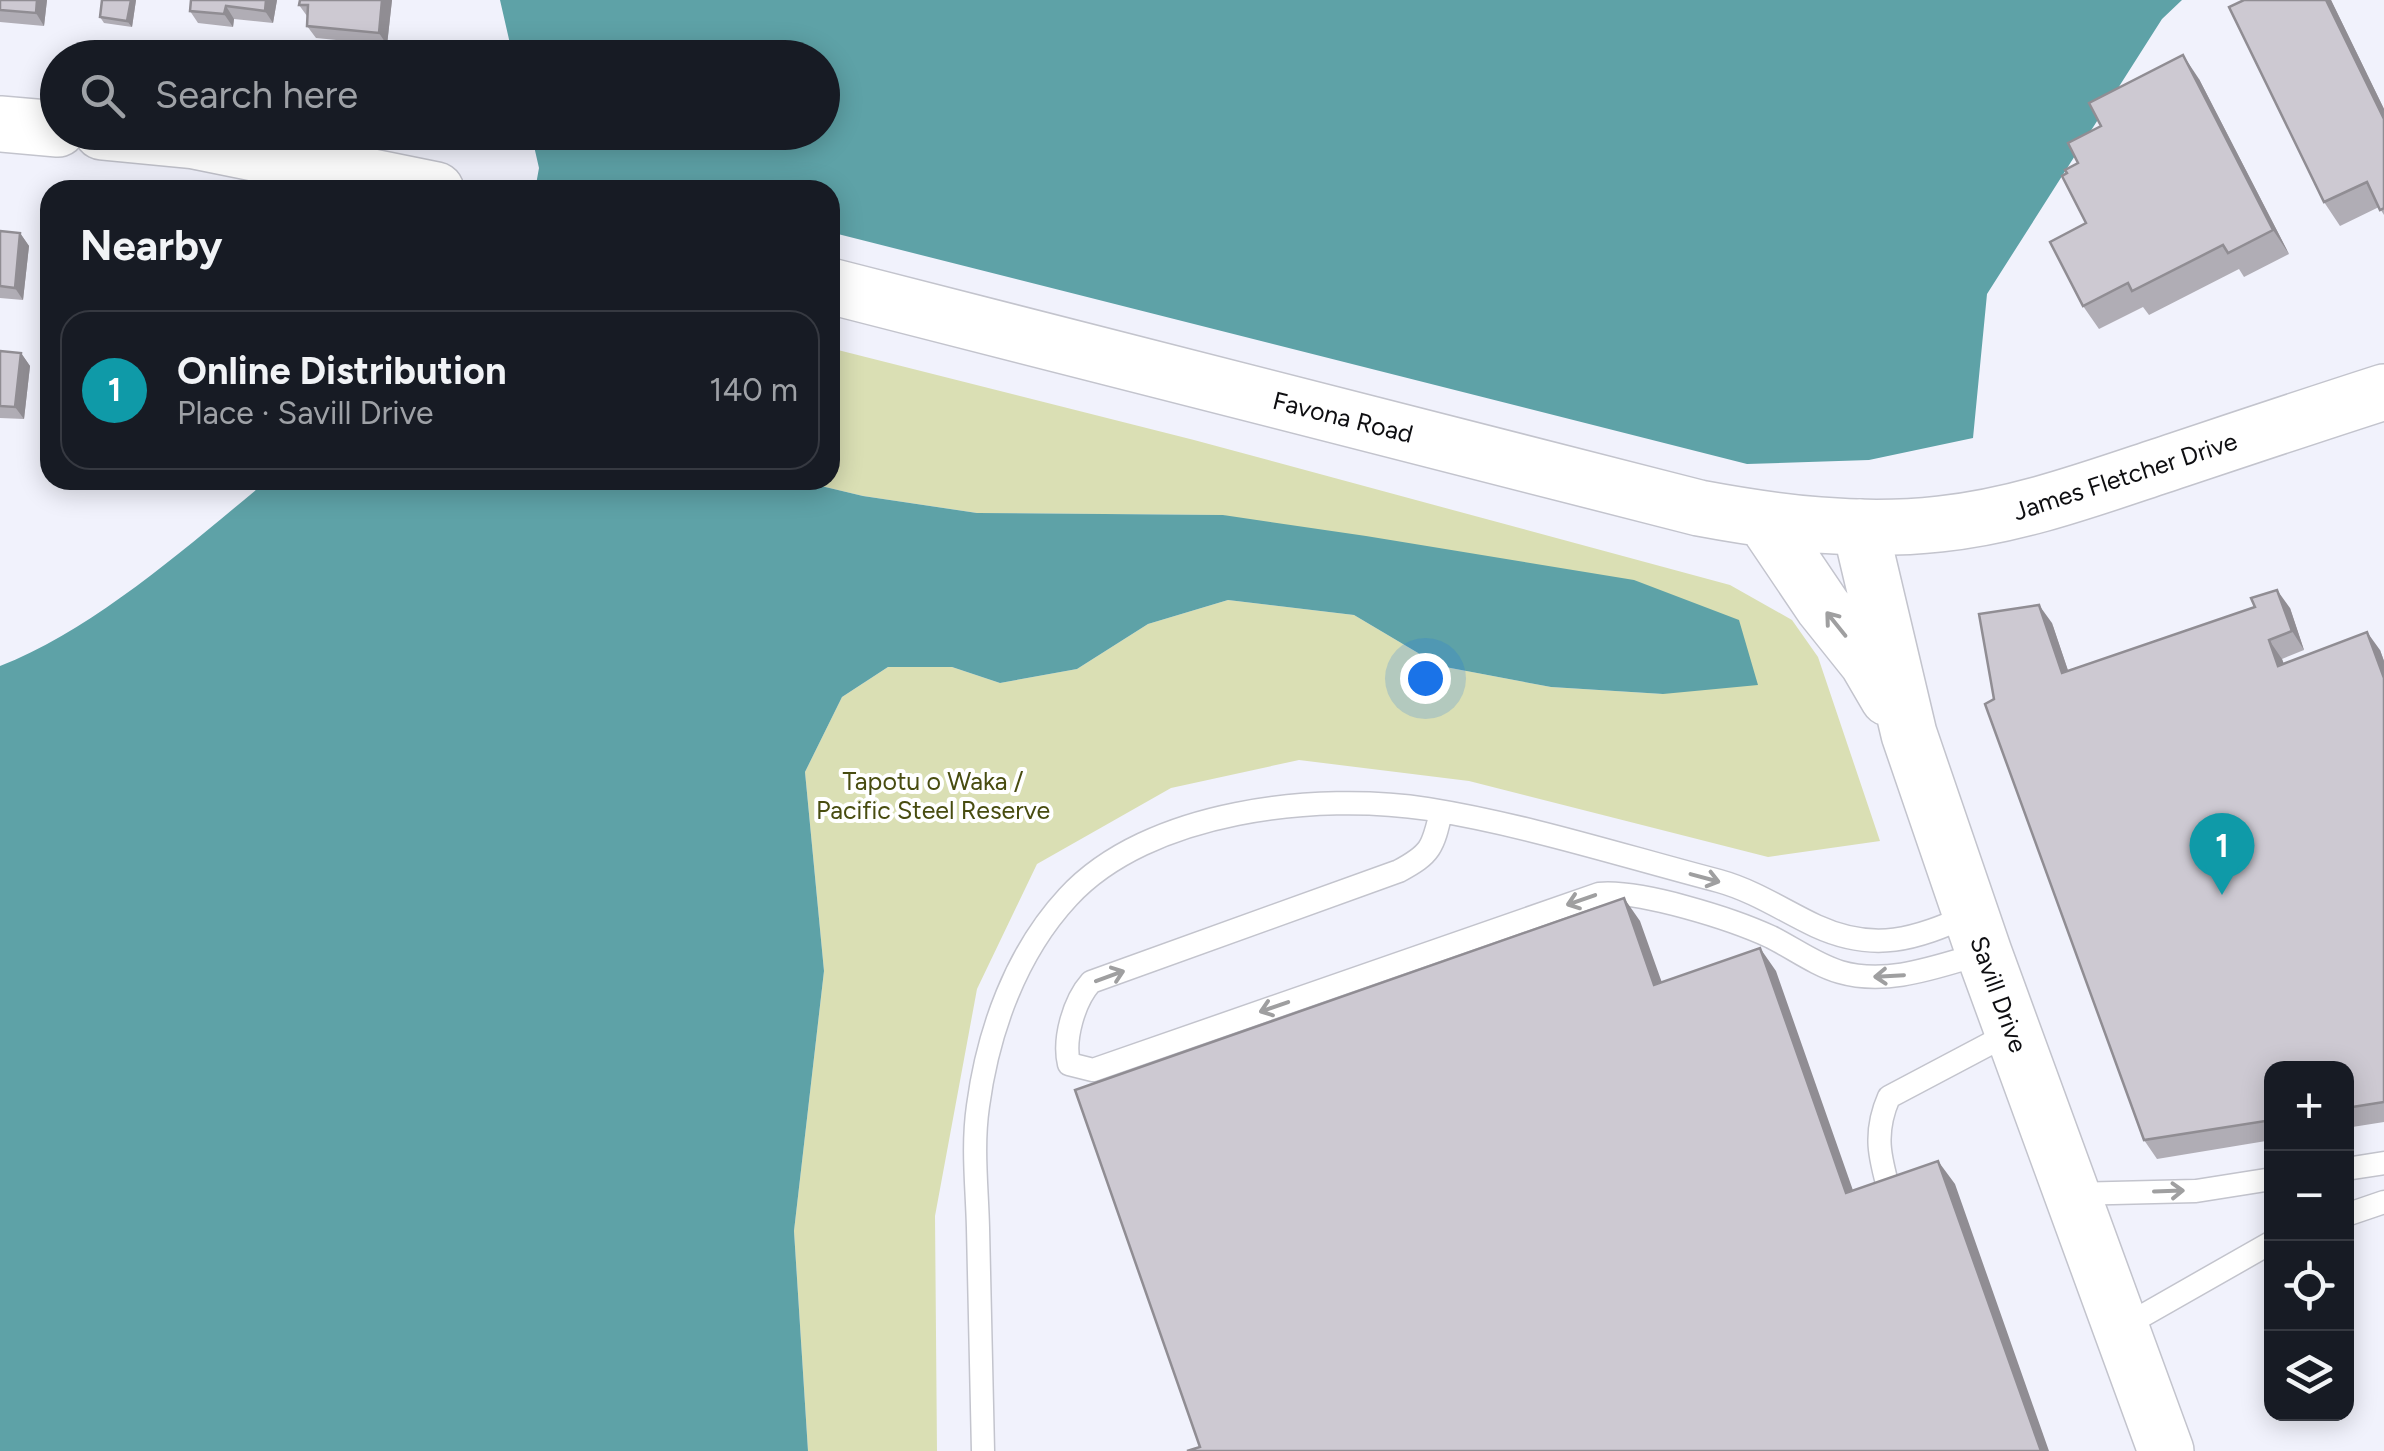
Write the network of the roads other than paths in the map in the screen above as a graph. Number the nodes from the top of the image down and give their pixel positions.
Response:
1 (0, 124) edge
2 (40, 127) edge
3 (243, 150) edge
4 (388, 180) edge
5 (840, 289) edge
6 (2384, 392) edge
7 (1765, 520) junction
8 (1860, 527) junction
9 (1909, 734) junction
10 (1441, 812) junction
11 (1977, 934) junction
12 (2012, 1032) junction
13 (2384, 1164) edge
14 (2354, 1168) edge
15 (2264, 1181) edge
16 (2071, 1194) junction
17 (2384, 1202) edge
18 (2354, 1213) edge
19 (1900, 1223) edge
20 (2264, 1247) edge
21 (2121, 1328) junction
22 (984, 1451) edge
23 (2166, 1451) edge

1 - 2 main road
3 - 4 main road
5 - 7 main road, Favona Road
6 - 8 main road, James Fletcher Drive
7 - 8 main road, Favona Road
9 -> 7 main road
8 - 9 main road, Savill Drive
9 - 11 main road, Savill Drive
10 -> 11 lane
11 -> 10 lane
10 - 22 lane
11 - 12 main road, Savill Drive
12 - 16 main road, Savill Drive
12 - 19 lane
13 - 14 lane
16 -> 15 lane
16 - 21 main road, Savill Drive
17 - 18 lane
20 - 21 lane
21 - 23 main road, Savill Drive

